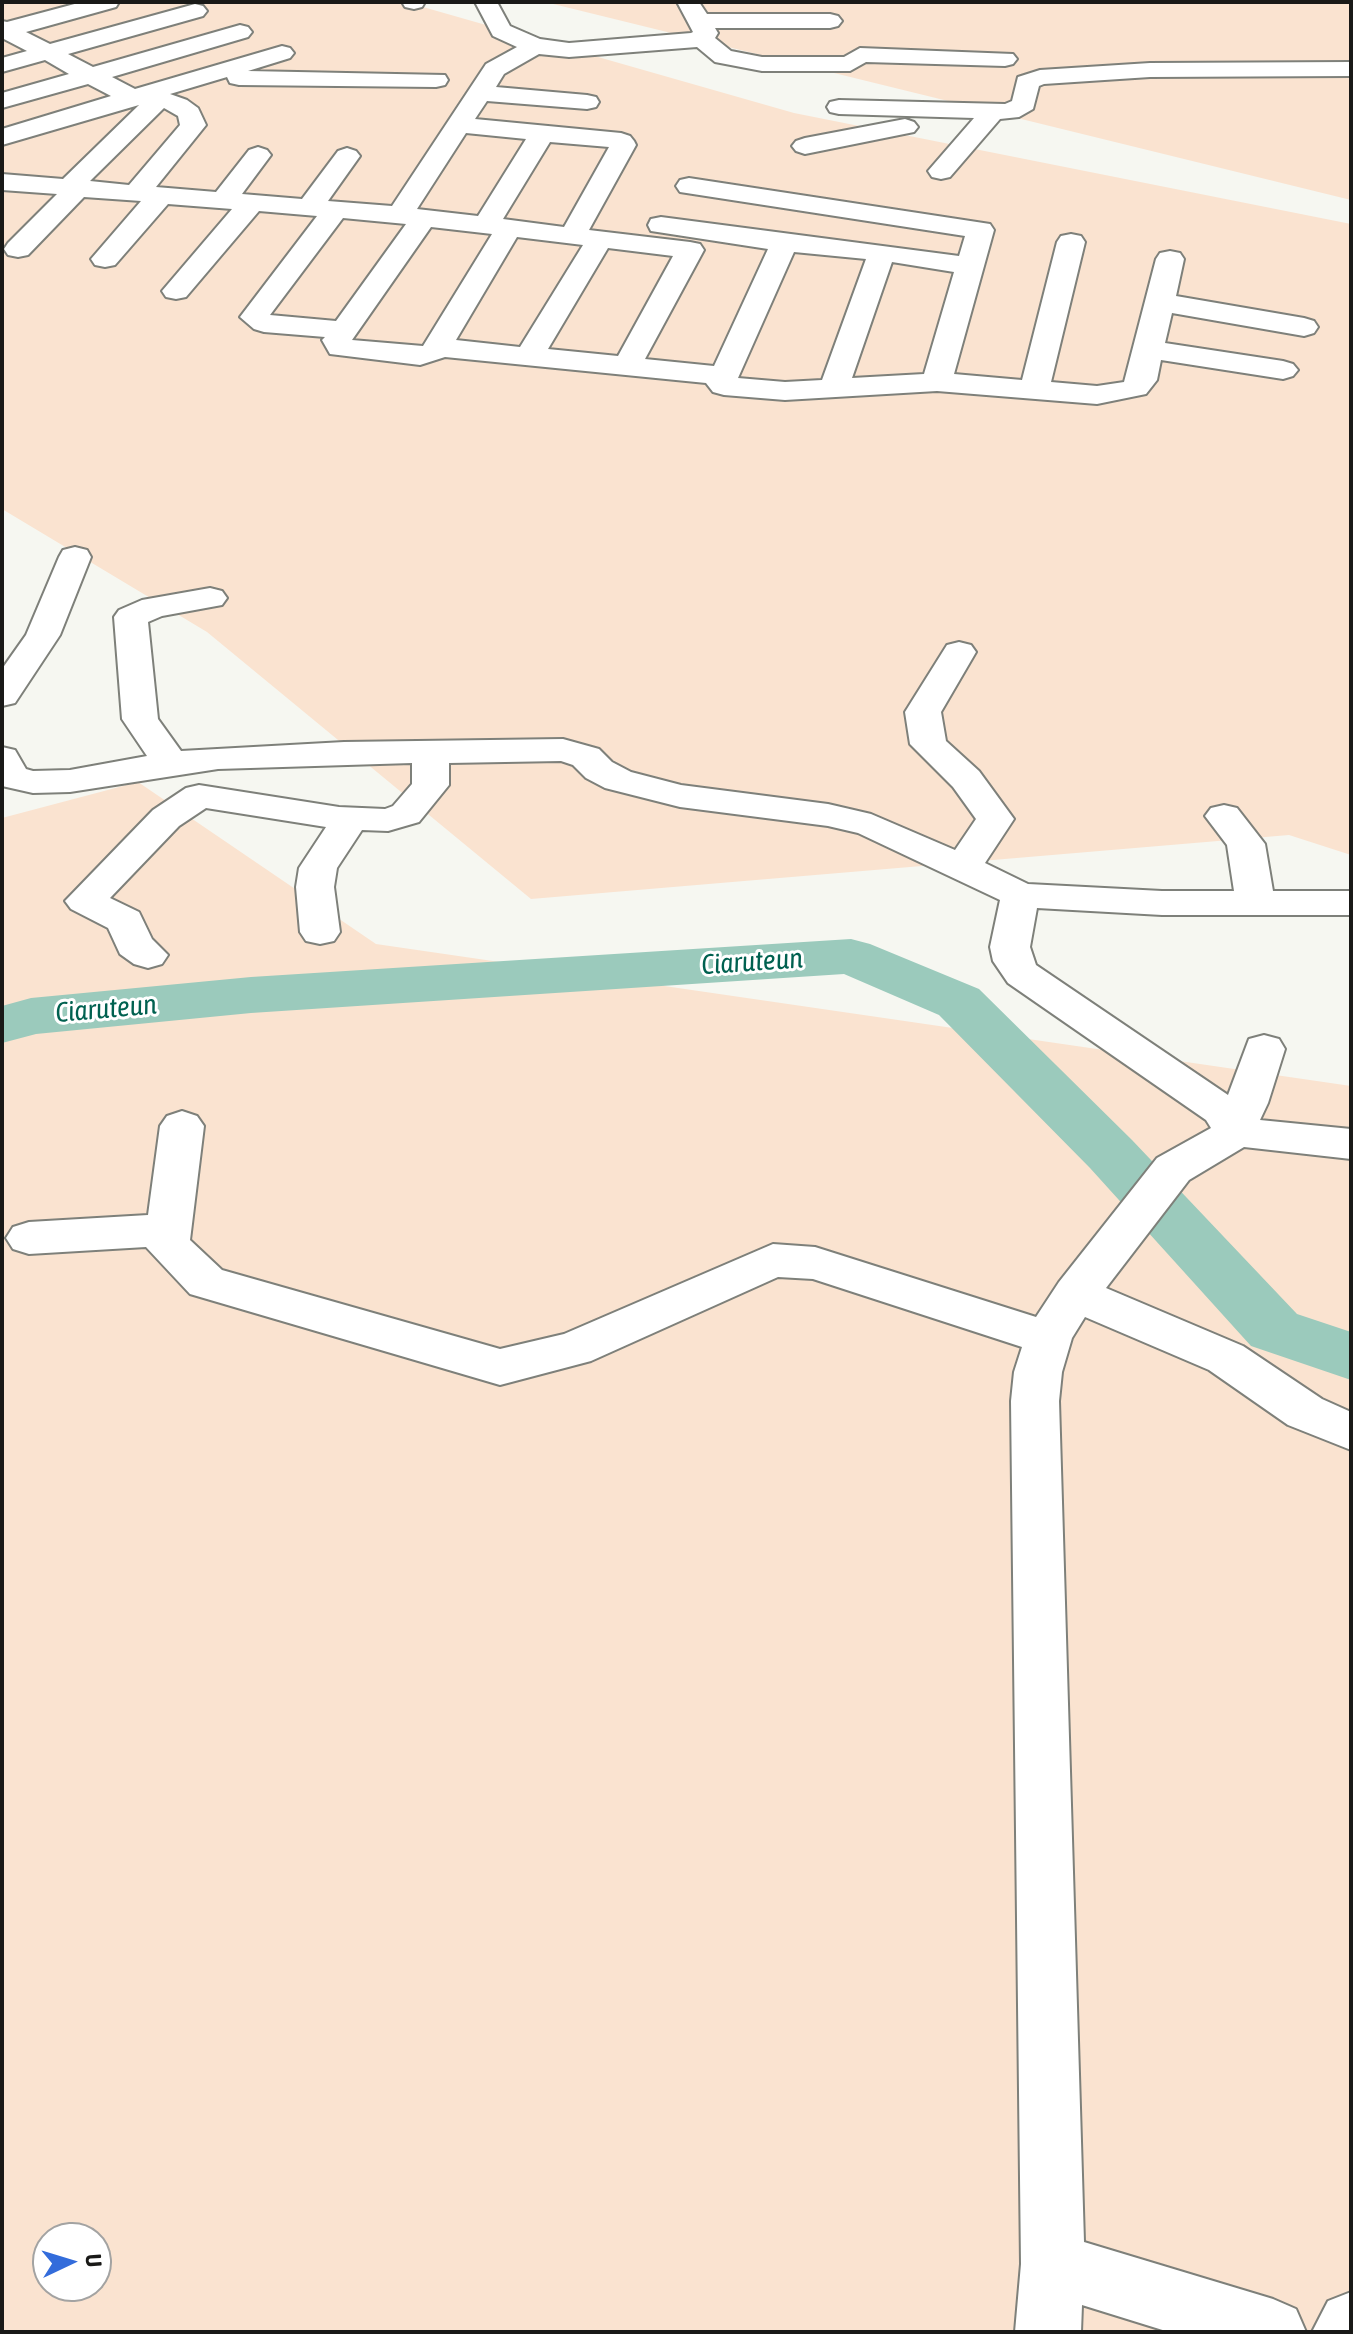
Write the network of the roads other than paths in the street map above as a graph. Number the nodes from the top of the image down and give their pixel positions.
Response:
1 (108, 2) edge
2 (195, 11) dead end
3 (490, 13) edge
4 (661, 14) dead end
5 (831, 17) edge
6 (695, 18) edge
7 (3, 29) edge
8 (240, 32) dead end
9 (538, 34) junction
10 (47, 52) junction
11 (282, 53) dead end
12 (1005, 59) dead end
13 (2, 65) edge
14 (1351, 69) edge
15 (90, 76) junction
16 (196, 78) junction
17 (436, 80) dead end
18 (479, 93) junction
19 (131, 97) junction
20 (159, 99) junction
21 (2, 101) edge
22 (587, 102) dead end
23 (839, 107) dead end
24 (952, 112) junction
25 (992, 113) junction
26 (458, 125) junction
27 (38, 126) junction
28 (543, 132) junction
29 (2, 137) edge
30 (805, 146) dead end
31 (258, 155) dead end
32 (347, 156) dead end
33 (2, 166) edge
34 (941, 171) dead end
35 (2, 182) edge
36 (74, 188) junction
37 (148, 194) junction
38 (223, 201) junction
39 (252, 203) junction
40 (322, 209) junction
41 (412, 216) junction
42 (16, 220) dead end
43 (44, 223) junction
44 (499, 225) junction
45 (655, 235) junction
46 (587, 236) junction
47 (1071, 242) dead end
48 (784, 243) junction
49 (18, 249) dead end
50 (882, 252) junction
51 (105, 259) dead end
52 (1170, 259) dead end
53 (970, 266) junction
54 (176, 291) dead end
55 (1160, 302) junction
56 (1304, 327) dead end
57 (344, 330) junction
58 (437, 347) junction
59 (1149, 349) junction
60 (530, 355) junction
61 (627, 366) junction
62 (1283, 370) dead end
63 (724, 376) junction
64 (937, 382) junction
65 (834, 388) junction
66 (1034, 390) junction
67 (75, 557) dead end
68 (210, 598) dead end
69 (959, 652) dead end
70 (2, 695) edge
71 (431, 751) junction
72 (2, 758) edge
73 (171, 763) junction
74 (1224, 816) dead end
75 (350, 819) junction
76 (963, 867) junction
77 (1021, 895) junction
78 (1351, 903) edge
79 (1255, 904) junction
80 (320, 932) dead end
81 (148, 955) dead end
82 (1264, 1049) dead end
83 (182, 1126) dead end
84 (1236, 1129) junction
85 (1351, 1144) edge
86 (168, 1230) junction
87 (29, 1238) dead end
88 (1062, 1316) junction
89 (1351, 1432) edge
90 (1053, 2264) junction
91 (1351, 2324) edge
92 (1048, 2332) edge
93 (1273, 2332) edge
94 (1345, 2332) edge

1 - 7 street
2 - 10 street
3 - 9 street
4 - 6 street
5 - 6 street
6 - 9 street
6 - 12 street
7 - 10 street
8 - 15 street
9 - 18 street
10 - 13 street
10 - 15 street
11 - 16 street
14 - 25 street
15 - 19 street
15 - 21 street
16 - 17 street
16 - 19 street
18 - 22 street
18 - 26 street
19 - 20 street
19 - 27 street
20 - 36 street
20 - 37 street
23 - 24 street
24 - 25 street
24 - 30 street
25 - 34 street
26 - 28 street
26 - 41 street
27 - 29 street
27 - 33 street
28 - 44 street
28 - 46 street
31 - 38 street
32 - 40 street
35 - 36 street
36 - 37 street
36 - 43 street
37 - 38 street
37 - 51 street
38 - 39 street
39 - 40 street
39 - 54 street
40 - 41 street
40 - 57 street
41 - 44 street
41 - 57 street
42 - 43 street
43 - 49 street
44 - 46 street
44 - 58 street
45 - 46 street
45 - 48 street
45 - 53 street
45 - 61 street
46 - 60 street
47 - 66 street
48 - 50 street
48 - 63 street
50 - 53 street
50 - 65 street
52 - 55 street
53 - 64 street
55 - 56 street
55 - 59 street
57 - 58 street
58 - 60 street
59 - 62 street
59 - 66 street
60 - 61 street
61 - 63 street
63 - 65 street
64 - 65 street
64 - 66 street
67 - 70 street
68 - 73 street
69 - 76 street
71 - 73 street
71 - 75 street
71 - 76 street
72 - 73 street
74 - 79 street
75 - 80 street
75 - 81 street
76 - 77 street
77 - 79 street
77 - 84 street
78 - 79 street
82 - 84 street
83 - 86 street
84 - 85 street
84 - 88 street
86 - 87 street
86 - 88 street
88 - 89 street
88 - 90 street
90 - 92 street
90 - 93 street
91 - 94 street

